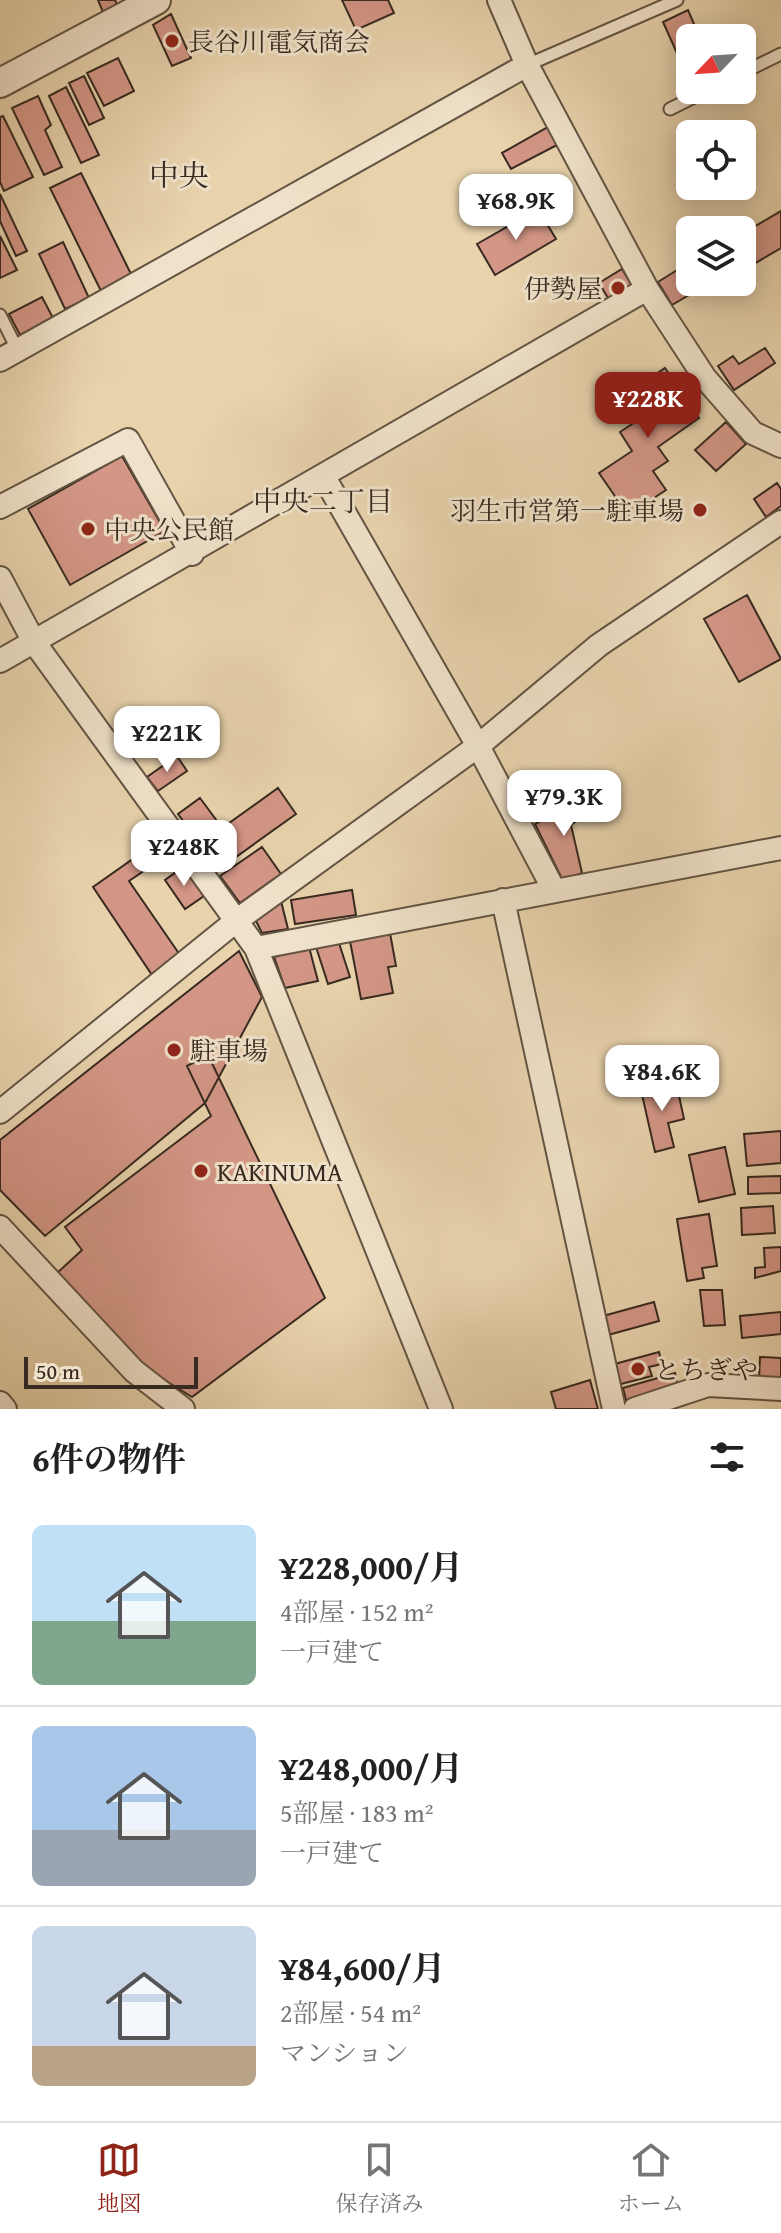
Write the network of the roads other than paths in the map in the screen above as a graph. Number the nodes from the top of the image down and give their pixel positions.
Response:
1 (156, 0) edge
2 (499, 0) edge
3 (677, 0) edge
4 (781, 54) edge
5 (527, 65) junction
6 (756, 66) edge
7 (0, 83) edge
8 (680, 104) edge
9 (670, 109) dead end
10 (647, 289) junction
11 (0, 315) edge
12 (9, 356) edge
13 (781, 446) edge
14 (324, 477) junction
15 (0, 507) edge
16 (781, 522) edge
17 (192, 554) junction
18 (0, 578) edge
19 (34, 642) junction
20 (0, 661) edge
21 (478, 746) junction
22 (781, 848) edge
23 (554, 890) junction
24 (503, 900) junction
25 (236, 921) junction
26 (256, 948) junction
27 (0, 1112) edge
28 (0, 1227) edge
29 (781, 1389) edge
30 (0, 1403) edge
31 (5, 1409) edge
32 (183, 1409) edge
33 (441, 1409) edge
34 (614, 1409) edge
35 (635, 1409) edge

1 - 7 street
2 - 5 street
3 - 5 lane
4 - 6 lane
5 - 10 street
5 - 12 street
8 - 9 lane
10 - 13 street
10 - 14 street
11 - 12 lane
14 - 17 street
14 - 21 street
15 - 17 street
16 - 21 street
17 - 19 street
18 - 19 street
19 - 20 street
19 - 25 street
21 - 23 street
21 - 25 street
22 - 23 street
23 - 24 street
24 - 26 street
24 - 34 street
25 - 26 street
25 - 27 street
26 - 33 street
28 - 32 street
29 - 35 street
30 - 31 street

